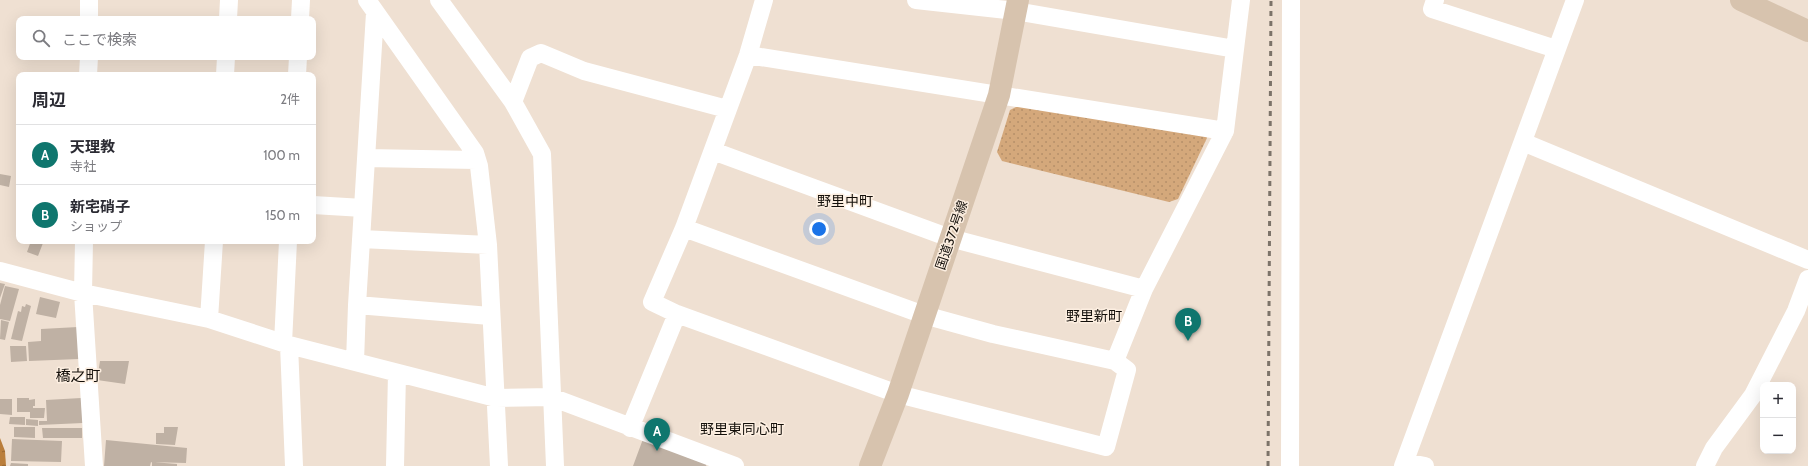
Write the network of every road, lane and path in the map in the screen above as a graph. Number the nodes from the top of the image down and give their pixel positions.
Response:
1 (89, 0) edge
2 (229, 0) edge
3 (301, 0) edge
4 (439, 0) edge
5 (764, 0) edge
6 (916, 0) edge
7 (1241, 0) edge
8 (1291, 0) edge
9 (1435, 0) edge
10 (1575, 0) edge
11 (1741, 0) edge
12 (1017, 5) edge
13 (371, 7) edge
14 (89, 16) edge
15 (228, 16) edge
16 (300, 16) edge
17 (1808, 31) edge
18 (1235, 49) junction
19 (1556, 49) junction
20 (748, 55) junction
21 (89, 60) edge
22 (226, 60) edge
23 (298, 60) edge
24 (88, 72) edge
25 (225, 72) edge
26 (297, 72) edge
27 (999, 95) junction
28 (513, 102) junction
29 (727, 109) junction
30 (1226, 131) junction
31 (1523, 142) junction
32 (713, 151) junction
33 (366, 158) junction
34 (477, 160) junction
35 (316, 205) edge
36 (363, 208) junction
37 (684, 228) junction
38 (950, 238) junction
39 (361, 239) junction
40 (84, 244) edge
41 (214, 244) edge
42 (288, 244) edge
43 (488, 245) junction
44 (1808, 260) edge
45 (0, 271) edge
46 (1808, 279) edge
47 (1144, 288) junction
48 (83, 293) junction
49 (357, 305) junction
50 (677, 314) junction
51 (924, 315) junction
52 (490, 316) junction
53 (209, 319) junction
54 (286, 344) junction
55 (1115, 361) junction
56 (355, 362) junction
57 (397, 373) junction
58 (898, 394) junction
59 (551, 397) junction
60 (496, 398) junction
61 (630, 428) junction
62 (1404, 464) edge
63 (94, 466) edge
64 (294, 466) edge
65 (395, 466) edge
66 (498, 466) edge
67 (554, 466) edge
68 (735, 466) edge
69 (870, 466) edge
70 (1290, 466) edge
71 (1425, 466) edge
72 (1705, 466) edge

1 - 14 street
2 - 15 street
3 - 16 street
4 - 28 street
5 - 20 street
6 - 12 street
7 - 18 street
8 - 70 street
9 - 19 street
10 - 19 street
11 - 17 street
12 - 18 street
12 - 27 street, 国道372号線
13 - 33 street
13 - 34 street
18 - 30 street
19 - 31 street
20 - 27 street
20 - 29 street
21 - 24 street
22 - 25 street
23 - 26 street
27 - 30 street
27 - 38 street, 国道372号線
28 - 29 street
28 - 59 street
29 - 32 street
30 - 47 street
31 - 44 street
31 - 62 street
32 - 37 street
32 - 38 street
33 - 34 street
33 - 36 street
34 - 43 street
35 - 36 street
36 - 39 street
37 - 50 street
37 - 51 street
38 - 47 street
38 - 51 street, 国道372号線
39 - 43 street
39 - 49 street
40 - 48 street
41 - 53 street
42 - 54 street
43 - 52 street
45 - 48 street
46 - 72 street
47 - 55 street
48 - 53 street
48 - 63 street
49 - 52 street
49 - 56 street
50 - 58 street
50 - 61 street
51 - 55 street
51 - 58 street, 国道372号線
52 - 60 street
53 - 54 street
54 - 56 street
54 - 64 street
55 - 58 street
56 - 57 street
57 - 60 street
57 - 65 street
58 - 69 street, 国道372号線
59 - 60 street
59 - 61 street
59 - 67 street
60 - 66 street
61 - 68 street
62 - 71 street

